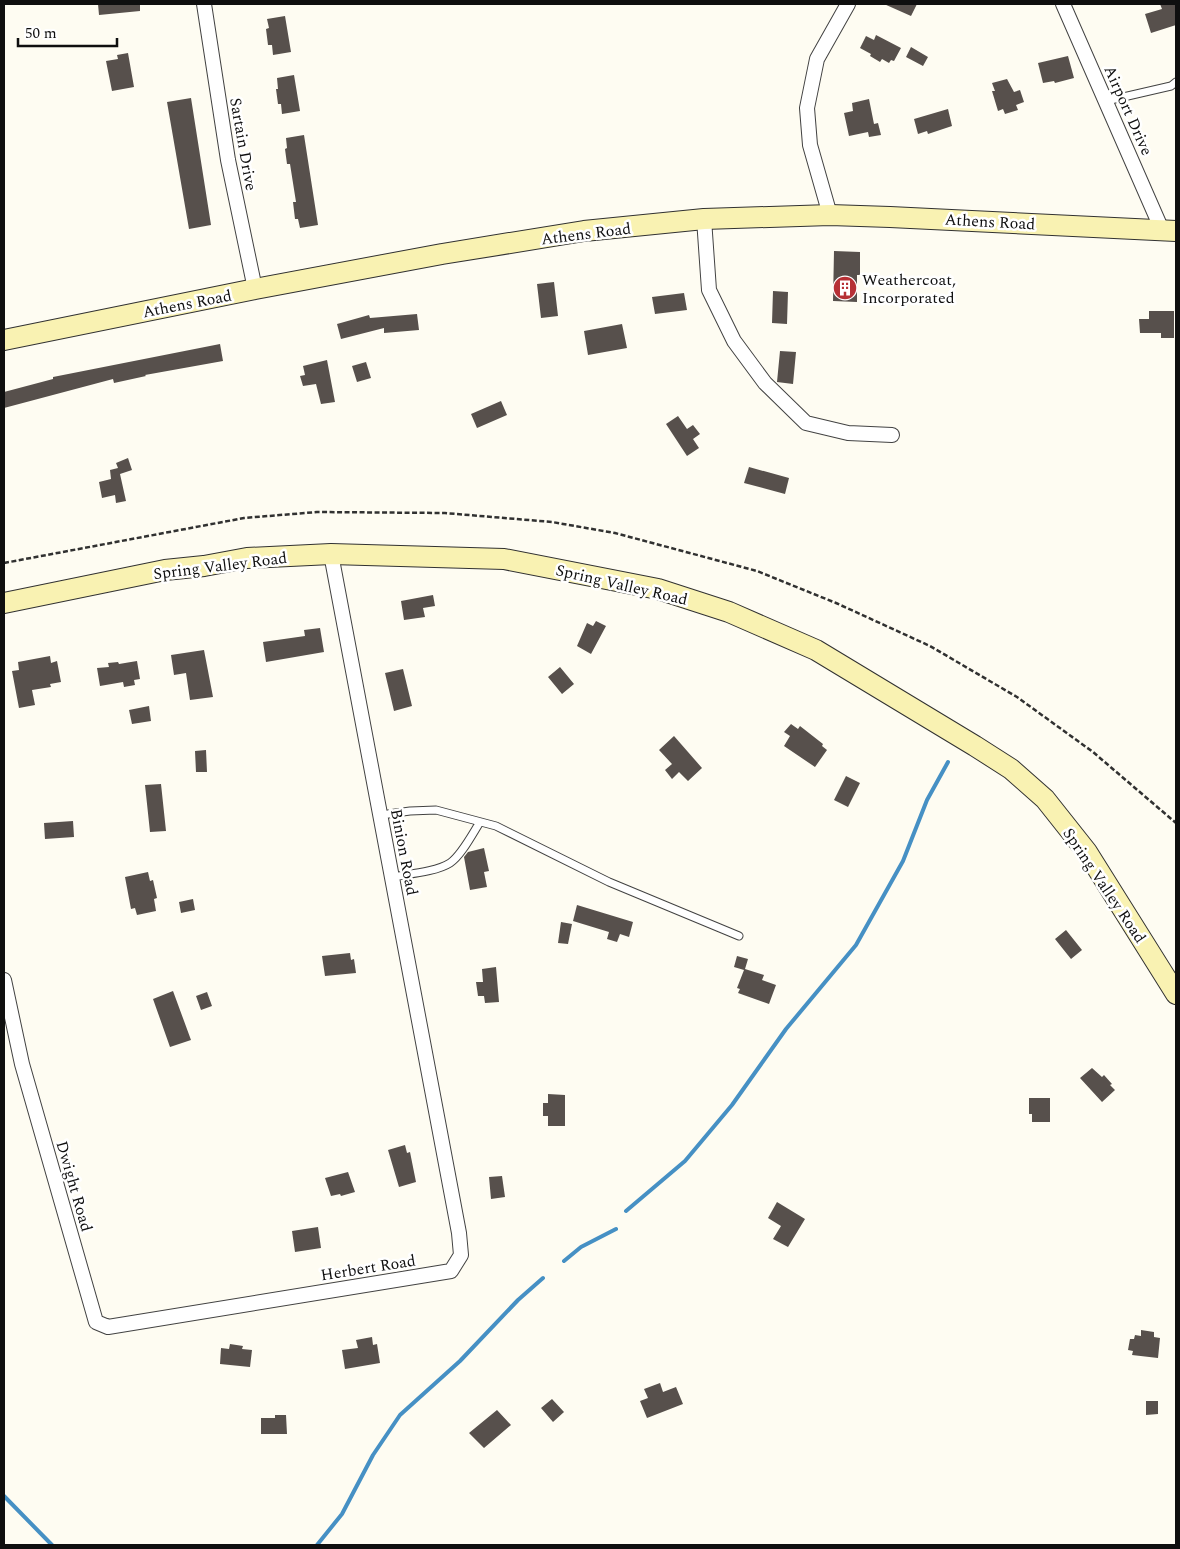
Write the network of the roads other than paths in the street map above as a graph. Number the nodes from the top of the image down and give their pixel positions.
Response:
1 (204, 4) edge
2 (848, 4) edge
3 (1063, 4) edge
4 (1176, 82) edge
5 (1106, 101) junction
6 (830, 215) junction
7 (704, 219) junction
8 (1169, 231) edge
9 (255, 289) junction
10 (4, 340) edge
11 (892, 435) dead end
12 (332, 554) junction
13 (4, 603) edge
14 (381, 815) junction
15 (480, 822) junction
16 (392, 877) junction
17 (739, 936) dead end
18 (4, 980) edge
19 (1176, 994) edge
20 (445, 1157) joint
21 (174, 1316) joint

1 - 9 street, Sartain Drive
2 - 6 street
3 - 5 street, Airport Drive
4 - 5 lane
5 - 8 street, Airport Drive
6 - 7 street, Athens Road
6 - 8 street, Athens Road
7 - 9 street, Athens Road
7 - 11 street
9 - 10 street, Athens Road
12 - 13 street, Spring Valley Road
12 - 14 street, Binion Road
12 - 19 street, Spring Valley Road
14 - 15 lane
14 - 16 street, Binion Road
15 - 16 lane
15 - 17 lane
16 - 20 street, Binion Road
18 - 21 street, Dwight Road
20 - 21 street, Herbert Road

